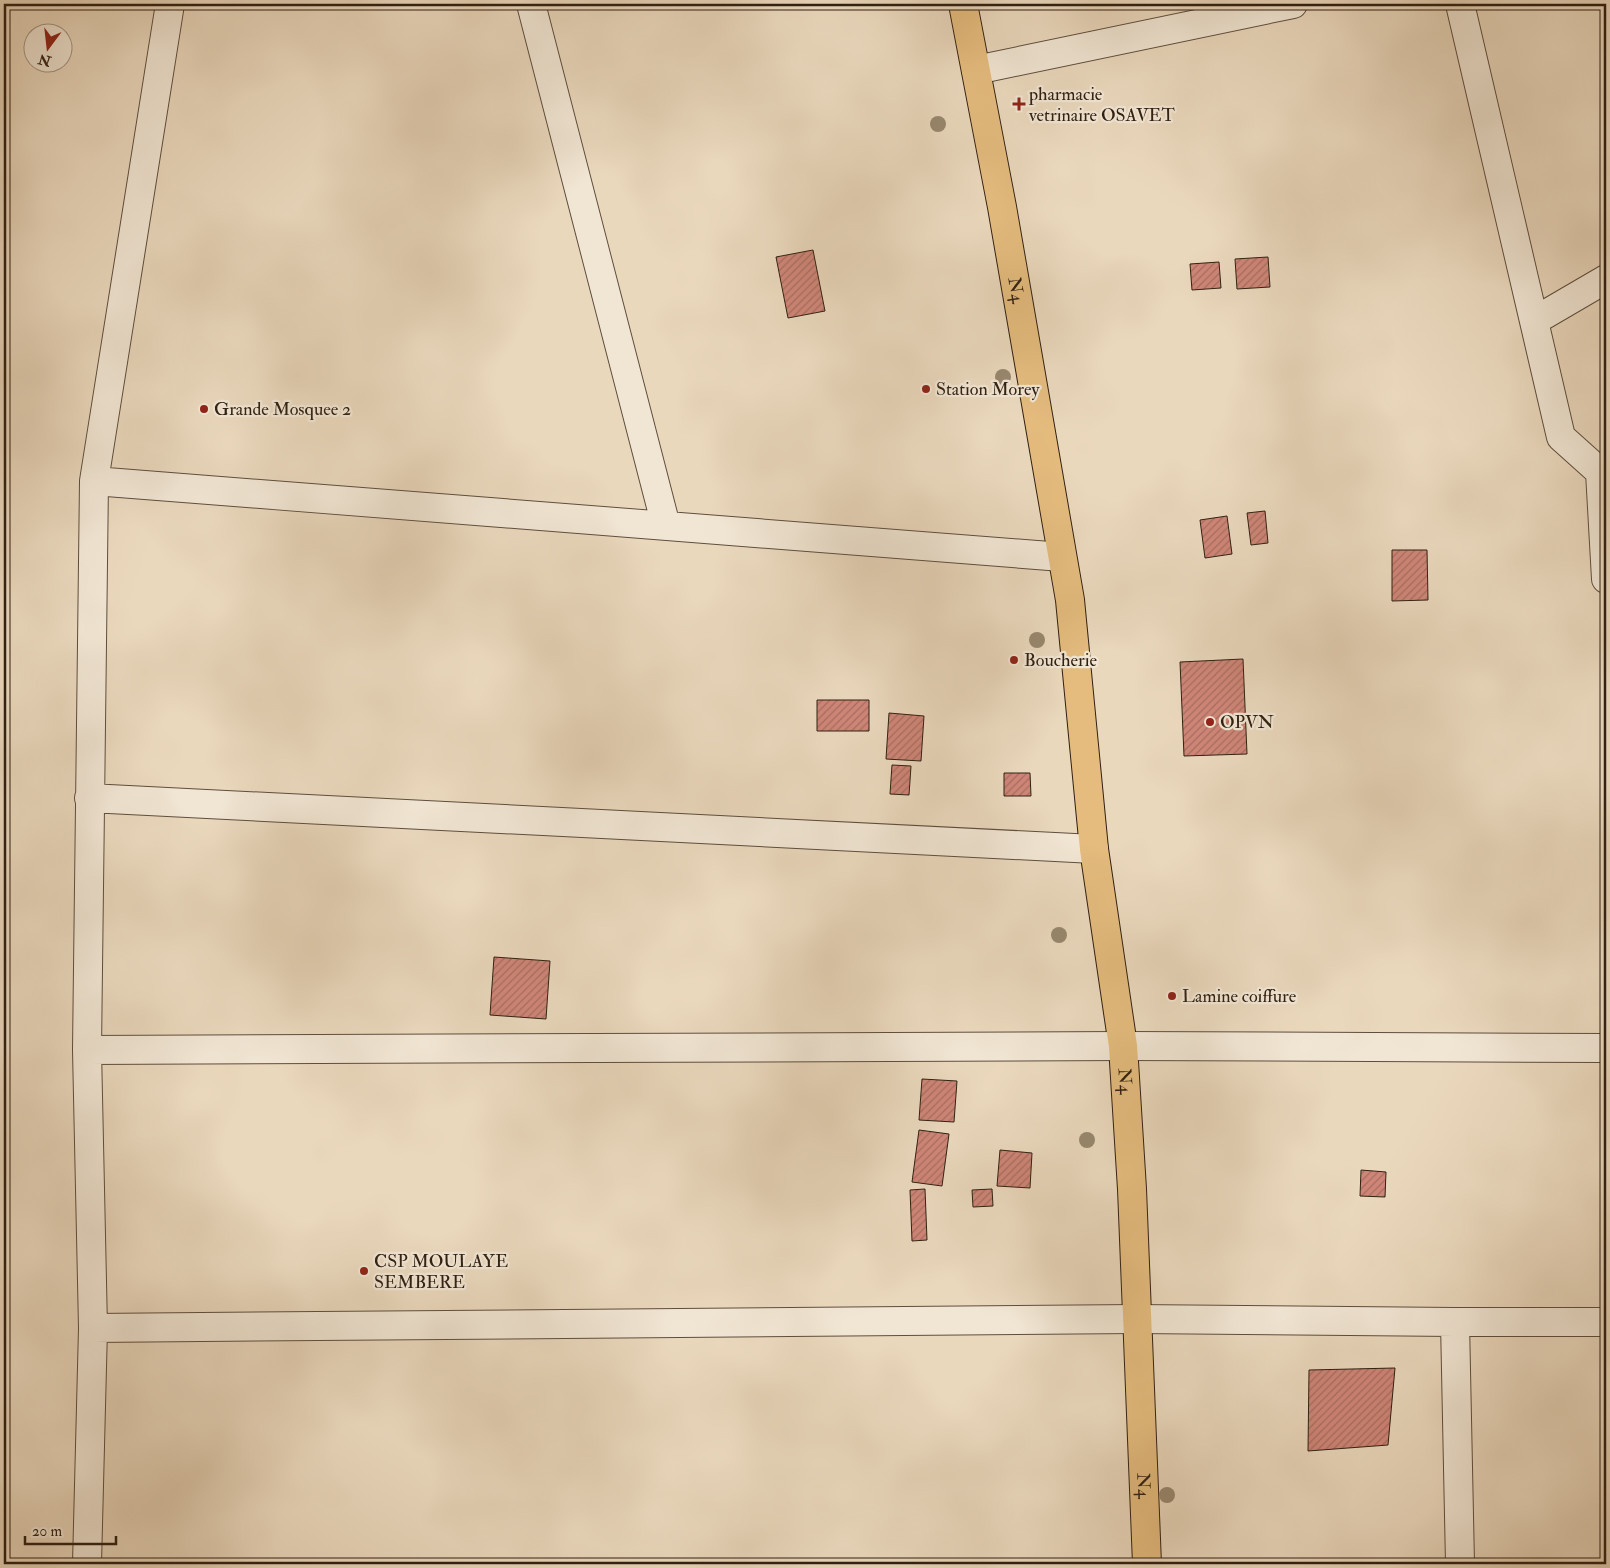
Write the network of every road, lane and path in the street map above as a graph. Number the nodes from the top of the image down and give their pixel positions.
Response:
1 (170, 4) edge
2 (531, 4) edge
3 (963, 4) edge
4 (1293, 4) edge
5 (1460, 4) edge
6 (976, 70) junction
7 (1606, 279) edge
8 (1534, 321) junction
9 (94, 481) junction
10 (666, 526) junction
11 (1066, 578) junction
12 (1606, 579) edge
13 (89, 798) junction
14 (1094, 849) junction
15 (1122, 1046) junction
16 (1606, 1048) edge
17 (87, 1050) junction
18 (1136, 1318) junction
19 (1455, 1322) junction
20 (1606, 1322) edge
21 (93, 1328) junction
22 (87, 1564) edge
23 (1146, 1564) edge
24 (1460, 1564) edge

1 - 9 street
2 - 10 street
3 - 6 main road, N4
4 - 6 street
5 - 8 street
6 - 11 main road, N4
7 - 8 street
8 - 12 street
9 - 10 street
9 - 13 street
10 - 11 street
11 - 14 main road, N4
13 - 14 street
13 - 17 street
14 - 15 main road, N4
15 - 16 street
15 - 17 street
15 - 18 main road, N4
17 - 21 street
18 - 19 street
18 - 21 street
18 - 23 main road, N4
19 - 20 street
19 - 24 street
21 - 22 street

